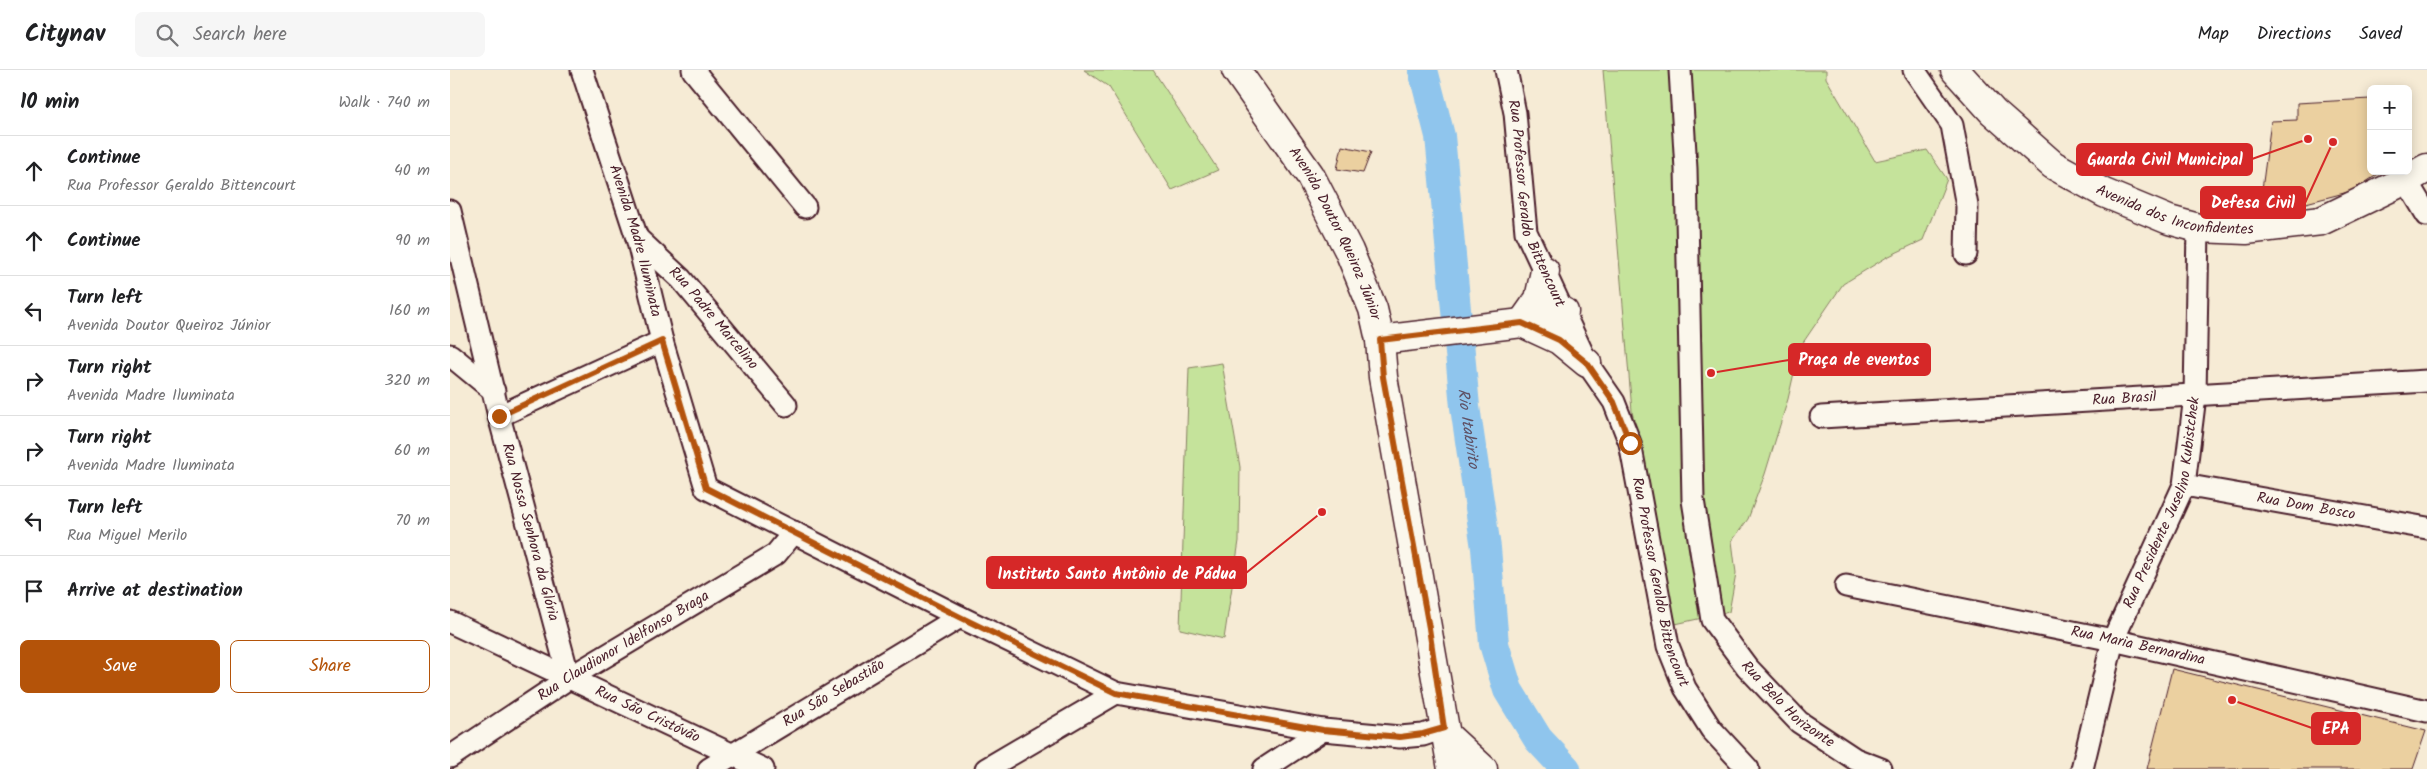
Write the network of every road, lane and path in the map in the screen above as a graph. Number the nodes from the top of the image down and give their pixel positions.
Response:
1 (582, 70) edge
2 (693, 70) edge
3 (1236, 70) edge
4 (1506, 70) edge
5 (1680, 70) edge
6 (1914, 70) edge
7 (1956, 70) edge
8 (2417, 174) edge
9 (806, 207) dead end
10 (450, 211) edge
11 (2427, 215) edge
12 (2198, 228) junction
13 (636, 238) junction
14 (1966, 254) dead end
15 (1545, 271) junction
16 (1564, 312) junction
17 (1515, 324) junction
18 (1380, 340) junction
19 (662, 341) junction
20 (450, 355) edge
21 (1587, 363) junction
22 (2427, 381) edge
23 (494, 391) junction
24 (2195, 396) junction
25 (786, 405) dead end
26 (499, 416) junction
27 (1821, 417) dead end
28 (2184, 485) junction
29 (2427, 528) edge
30 (794, 532) junction
31 (1846, 586) dead end
32 (960, 617) junction
33 (450, 622) edge
34 (2113, 640) junction
35 (570, 678) junction
36 (1116, 693) junction
37 (2427, 711) edge
38 (1323, 730) junction
39 (1445, 731) junction
40 (733, 755) junction
41 (450, 757) edge
42 (709, 769) edge
43 (763, 769) edge
44 (986, 769) edge
45 (1264, 769) edge
46 (1452, 769) edge
47 (1483, 769) edge
48 (1748, 769) edge
49 (1881, 769) edge
50 (2082, 769) edge

1 - 13 street, Avenida Madre Iluminata
2 - 9 street
3 - 18 main road, Avenida Doutor Queiroz Júnior
4 - 15 street, Rua Professor Geraldo Bittencourt
5 - 49 street, Rua Belo Horizonte
6 - 14 street
7 - 12 main road, Avenida dos Inconfidentes
8 - 11 street
8 - 12 main road, Avenida dos Inconfidentes
10 - 23 street, Rua Nossa Senhora da Glória
12 - 24 street, Rua Presidente Juselino Kubistchek
13 - 19 street, Avenida Madre Iluminata
13 - 25 street, Rua Padre Marcelino
15 - 16 street, Rua Professor Geraldo Bittencourt
15 - 17 main road
16 - 17 main road
16 - 21 street, Rua Professor Geraldo Bittencourt
17 - 18 main road
17 - 21 main road
18 - 39 main road, Avenida Doutor Queiroz Júnior
19 - 26 street
19 - 30 street, Avenida Madre Iluminata
20 - 23 street
21 - 48 street, Rua Professor Geraldo Bittencourt
22 - 24 street, Rua Brasil
23 - 26 street, Rua Nossa Senhora da Glória
24 - 27 street, Rua Brasil
24 - 28 street, Rua Presidente Juselino Kubistchek
26 - 35 street, Rua Nossa Senhora da Glória
28 - 29 street, Rua Dom Bosco
28 - 34 street, Rua Presidente Juselino Kubistchek
30 - 32 street, Avenida Madre Iluminata
30 - 35 street, Rua Claudionor Idelfonso Braga
31 - 34 street, Rua Maria Bernardina
32 - 36 street, Avenida Madre Iluminata
32 - 40 street, Rua São Sebastião
33 - 35 street, Rua São Cristóvão
34 - 37 street, Rua Maria Bernardina
34 - 50 street, Rua Presidente Juselino Kubistchek
35 - 40 street, Rua São Cristóvão
35 - 41 street, Rua Claudionor Idelfonso Braga
36 - 38 street, Avenida Madre Iluminata
36 - 44 street
38 - 39 street, Avenida Madre Iluminata
38 - 45 street
39 - 46 main road, Avenida Doutor Queiroz Júnior
39 - 47 main road
40 - 42 street, Rua São Sebastião
40 - 43 street, Rua São Cristóvão

